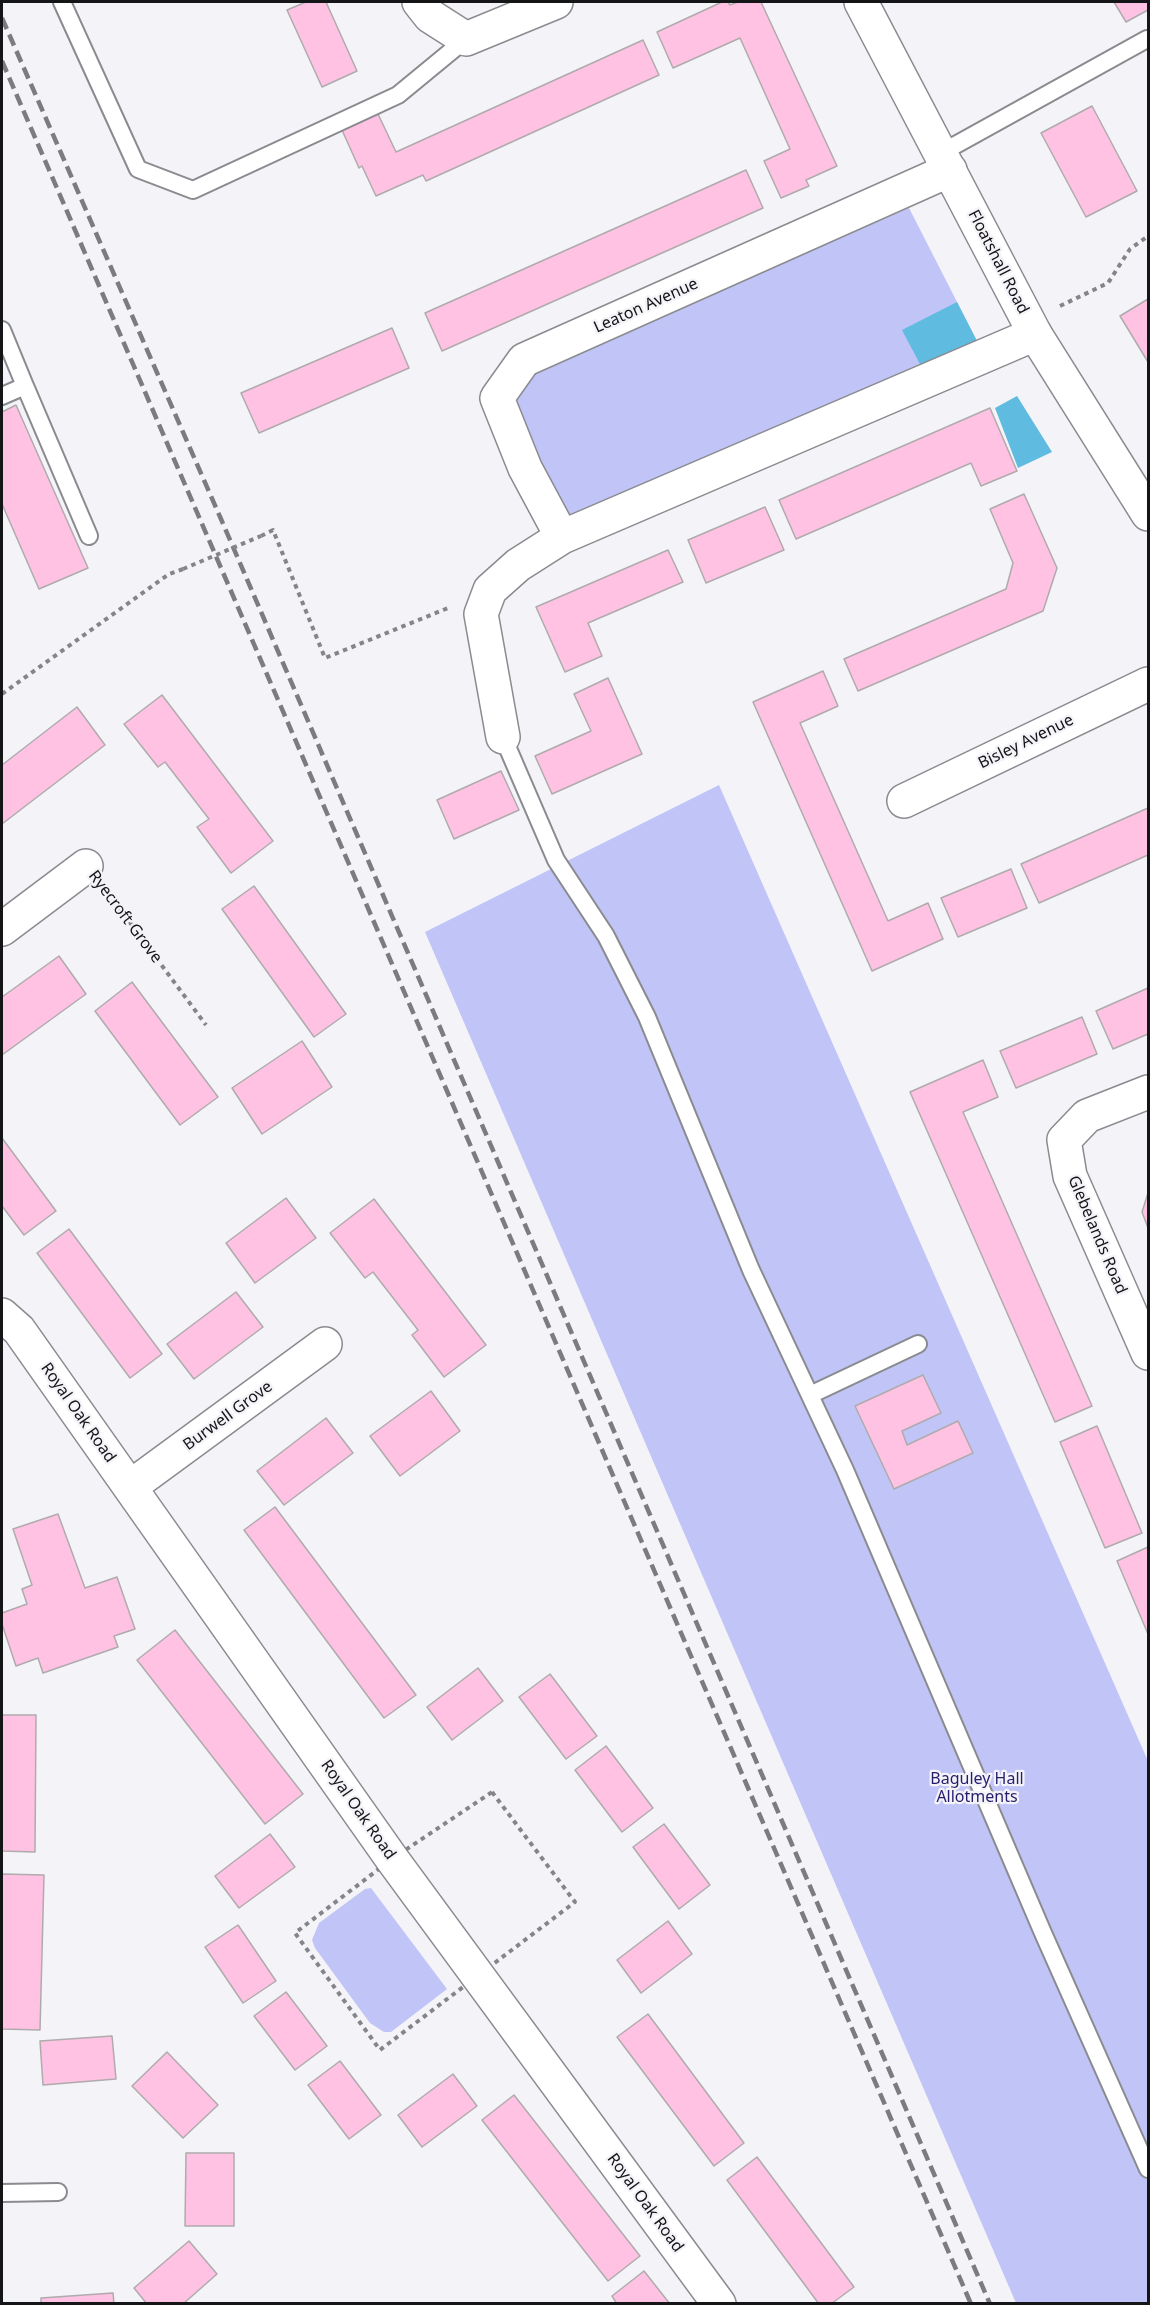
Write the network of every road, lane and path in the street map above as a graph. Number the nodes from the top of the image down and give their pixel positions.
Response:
1 (62, 2) edge
2 (419, 2) edge
3 (556, 2) edge
4 (861, 2) edge
5 (466, 39) junction
6 (1147, 39) edge
7 (945, 161) junction
8 (1149, 236) edge
9 (1032, 328) junction
10 (2, 330) edge
11 (26, 386) junction
12 (2, 396) edge
13 (1149, 514) edge
14 (89, 536) dead end
15 (562, 537) junction
16 (490, 590) junction
17 (1149, 684) edge
18 (2, 694) edge
19 (503, 737) joint
20 (904, 801) dead end
21 (86, 866) joint
22 (2, 929) edge
23 (206, 1025) dead end
24 (1149, 1092) edge
25 (7, 1330) edge
26 (325, 1344) dead end
27 (918, 1344) dead end
28 (1149, 1353) edge
29 (810, 1395) junction
30 (130, 1487) junction
31 (392, 1859) junction
32 (478, 1975) junction
33 (1149, 2169) edge
34 (58, 2192) dead end
35 (2, 2193) edge
36 (719, 2304) edge

1 - 5 lane
2 - 5 street
3 - 5 street
4 - 7 street, Floatshall Road
6 - 7 lane
7 - 9 street, Floatshall Road
7 - 15 street, Leaton Avenue
8 - 9 path
9 - 13 street, Floatshall Road
9 - 15 street
10 - 11 lane
11 - 12 lane
11 - 14 lane
15 - 16 street
16 - 18 path, bridge
16 - 19 street
17 - 20 street, Bisley Avenue
19 - 29 lane
21 - 22 street, Ryecroft Grove
21 - 23 path, Ryecroft Grove
24 - 28 street, Glebelands Road
25 - 30 street, Royal Oak Road
26 - 30 street, Burwell Grove
27 - 29 lane
29 - 33 lane
30 - 31 street, Royal Oak Road
31 - 32 street, Royal Oak Road
31 - 32 path
31 - 32 path
32 - 36 street, Royal Oak Road
34 - 35 lane

